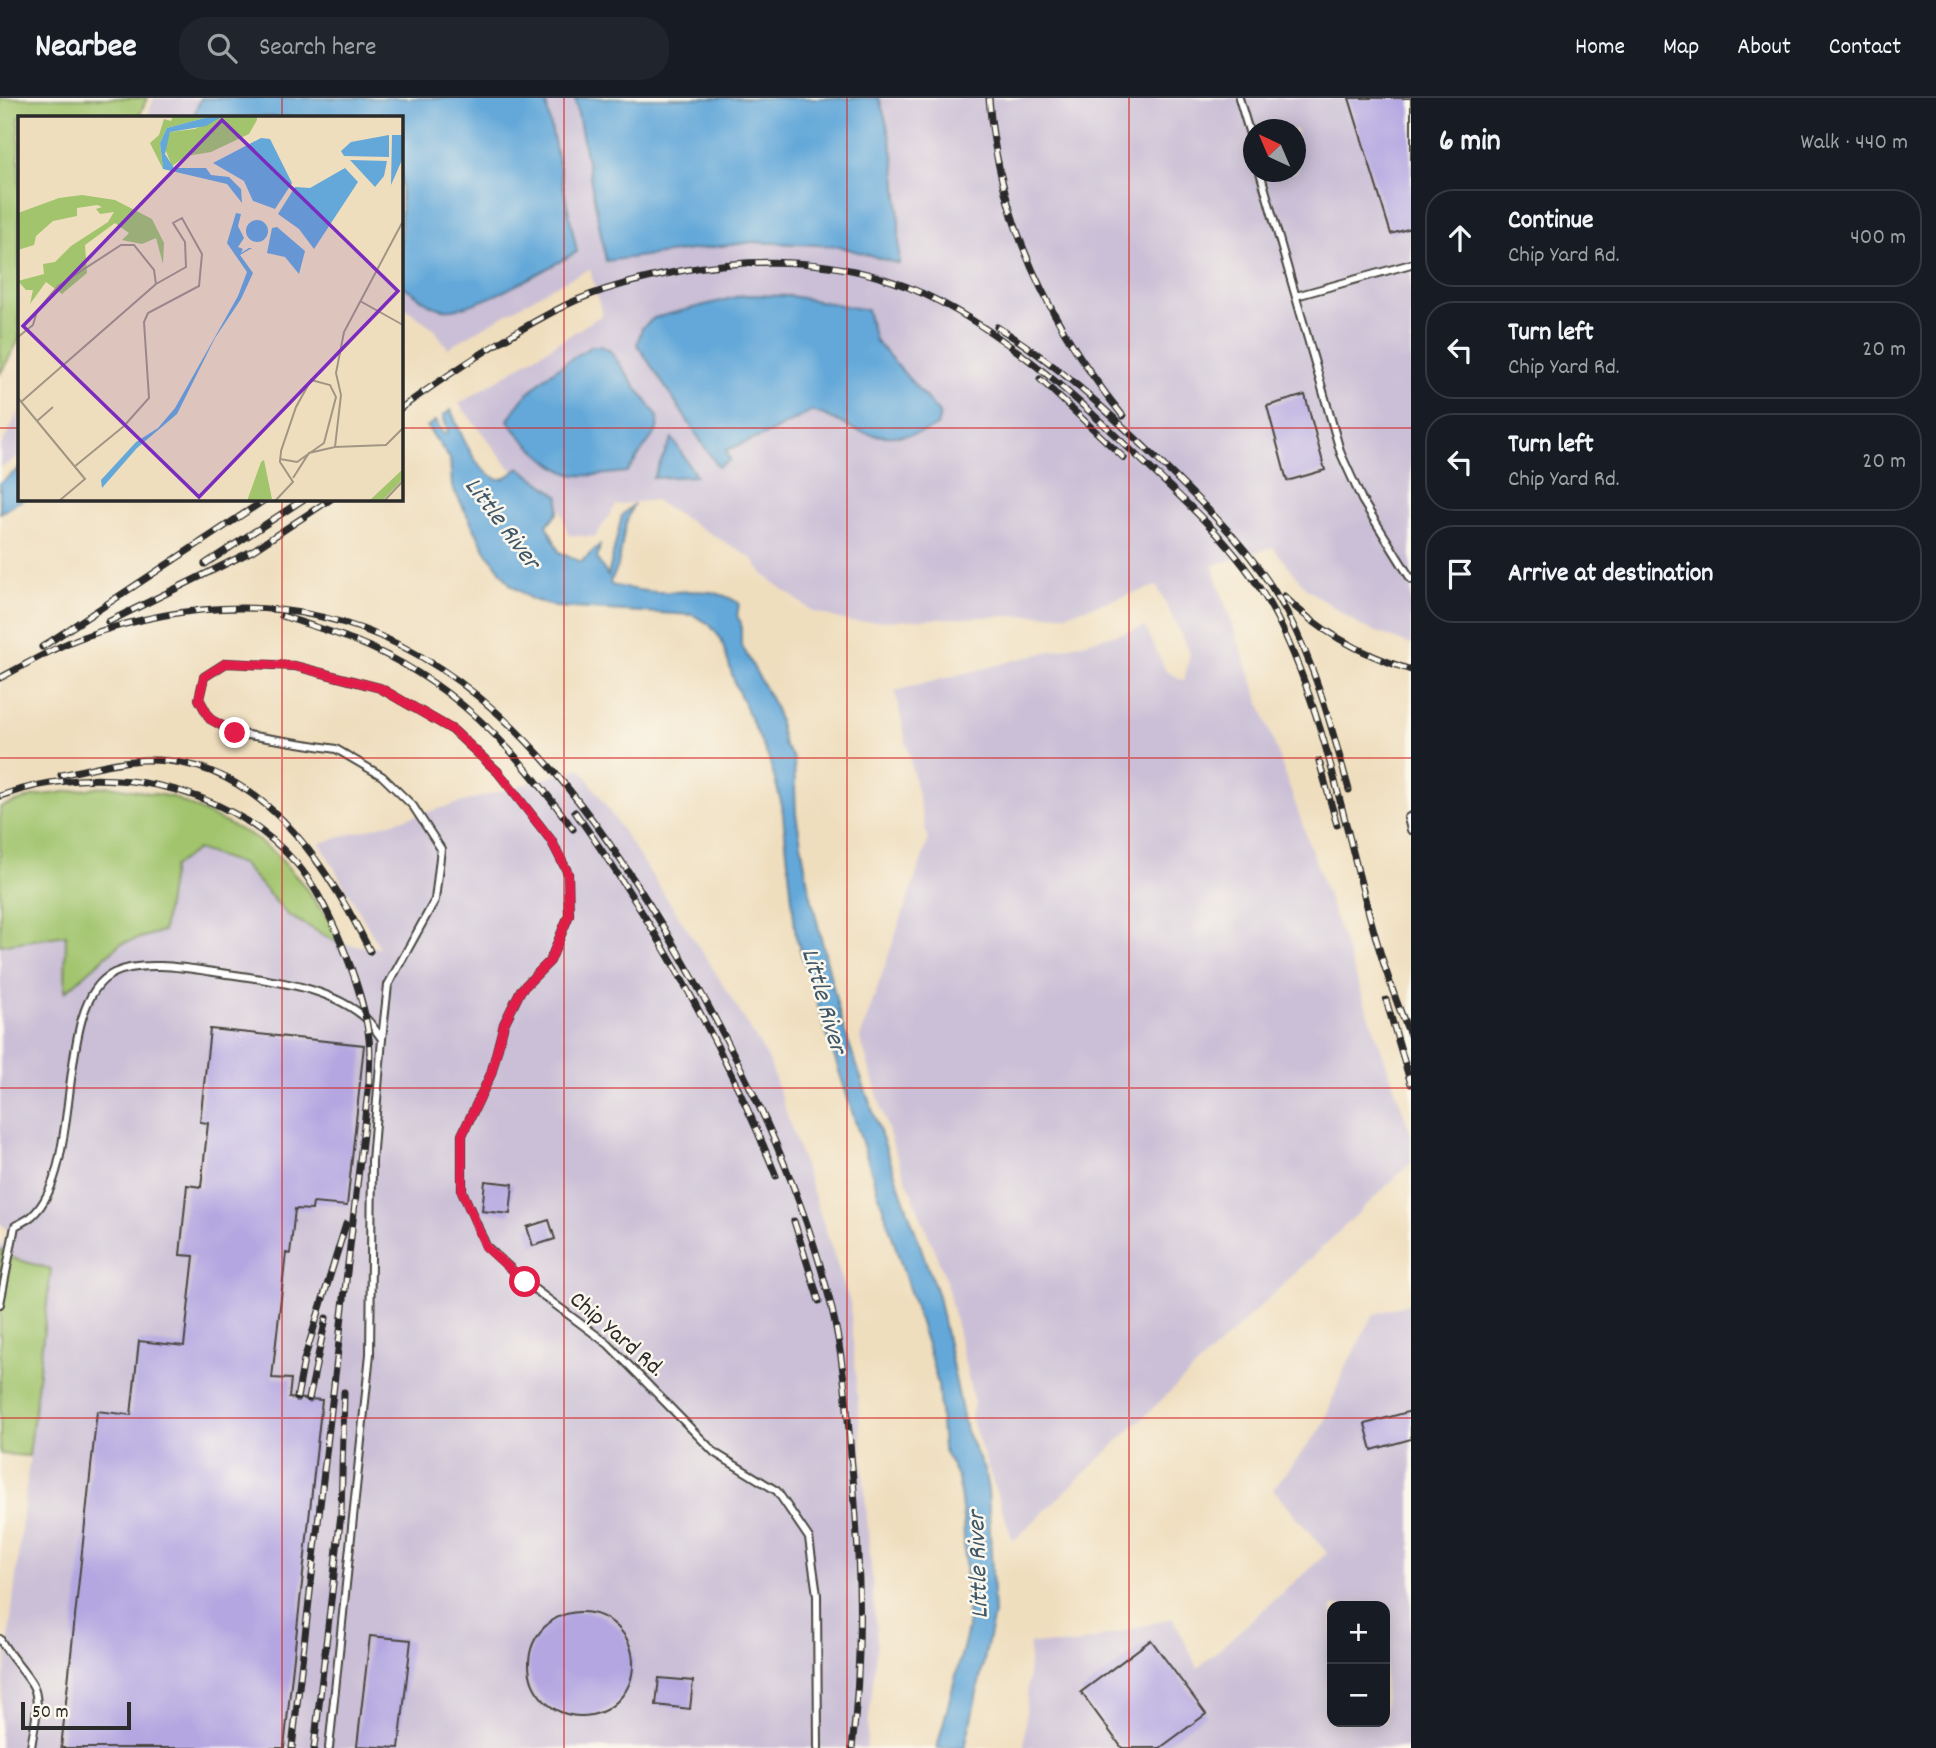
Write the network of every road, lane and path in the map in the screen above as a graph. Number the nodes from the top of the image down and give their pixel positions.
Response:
1 (1239, 98) edge
2 (1245, 119) edge
3 (1263, 182) edge
4 (1411, 264) edge
5 (1296, 296) junction
6 (1411, 579) edge
7 (1411, 816) edge
8 (1411, 830) edge
9 (382, 1039) junction
10 (0, 1304) edge
11 (0, 1639) edge
12 (31, 1748) edge
13 (329, 1748) edge
14 (818, 1748) edge

1 - 2 lane
3 - 5 lane
4 - 5 lane
5 - 6 lane
7 - 8 lane
9 - 10 lane
9 - 13 lane, Chip Yard Rd.
9 - 14 lane, Chip Yard Rd.
11 - 12 lane

